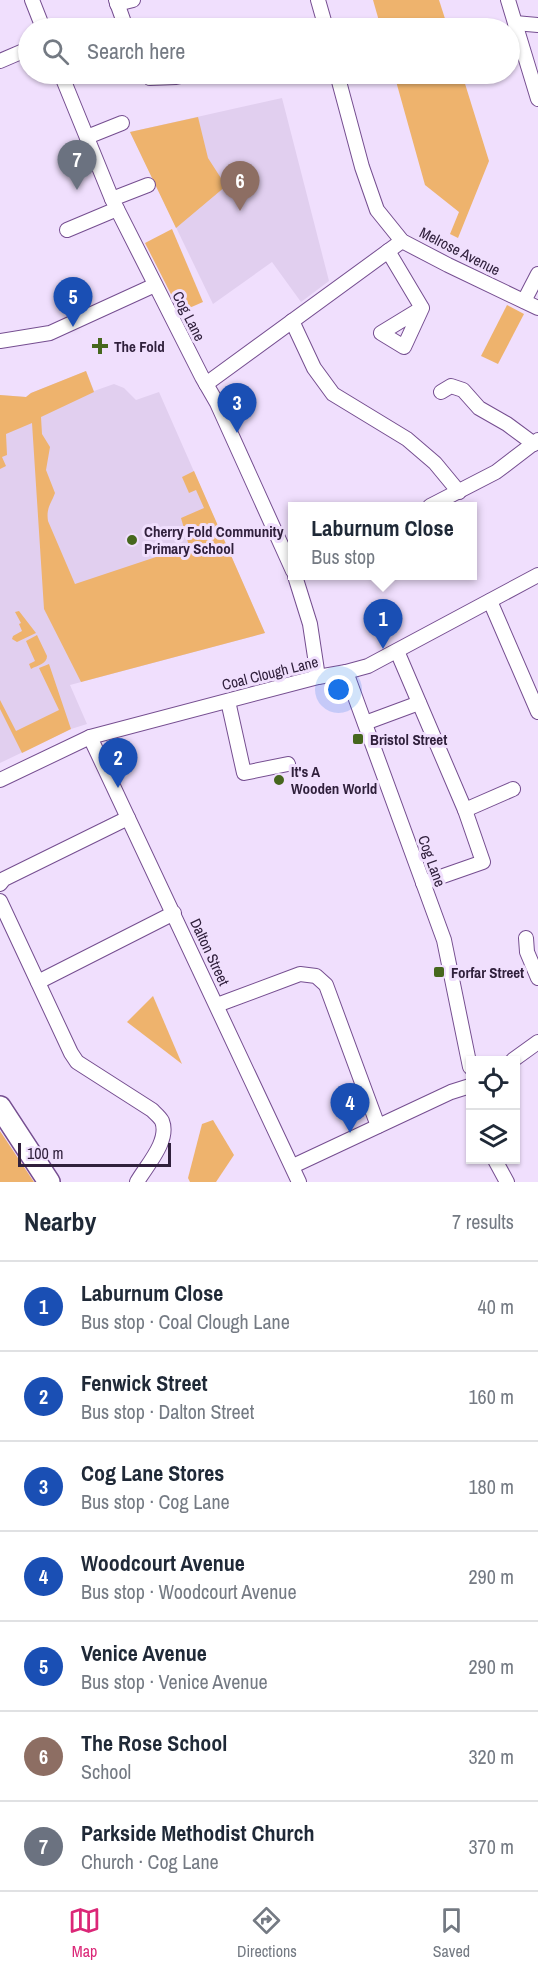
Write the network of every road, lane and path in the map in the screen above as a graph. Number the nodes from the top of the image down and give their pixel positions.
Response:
1 (32, 0) edge
2 (133, 0) edge
3 (318, 0) edge
4 (508, 0) edge
5 (116, 2) edge
6 (39, 18) edge
7 (122, 18) edge
8 (323, 18) edge
9 (513, 18) edge
10 (520, 23) edge
11 (538, 25) edge
12 (520, 40) edge
13 (18, 53) edge
14 (0, 61) edge
15 (67, 84) edge
16 (340, 84) edge
17 (538, 99) edge
18 (122, 123) dead end
19 (87, 137) junction
20 (148, 185) dead end
21 (114, 204) junction
22 (67, 230) dead end
23 (402, 241) junction
24 (388, 251) junction
25 (538, 274) edge
26 (155, 285) junction
27 (524, 301) junction
28 (422, 308) dead end
29 (538, 308) edge
30 (292, 321) junction
31 (0, 341) edge
32 (206, 384) junction
33 (441, 392) dead end
34 (536, 442) edge
35 (459, 492) junction
36 (440, 502) edge
37 (288, 560) edge
38 (538, 574) edge
39 (296, 580) edge
40 (490, 601) junction
41 (397, 651) junction
42 (346, 672) junction
43 (318, 677) junction
44 (228, 701) junction
45 (419, 703) junction
46 (538, 712) edge
47 (365, 723) junction
48 (90, 737) junction
49 (288, 764) dead end
50 (0, 780) edge
51 (513, 789) dead end
52 (465, 810) junction
53 (128, 818) junction
54 (423, 883) junction
55 (0, 884) edge
56 (0, 901) edge
57 (174, 913) junction
58 (526, 938) dead end
59 (538, 978) edge
60 (38, 982) junction
61 (217, 1005) junction
62 (538, 1042) edge
63 (469, 1056) edge
64 (519, 1056) edge
65 (466, 1088) edge
66 (0, 1107) edge
67 (378, 1126) junction
68 (497, 1164) edge
69 (293, 1166) junction
70 (49, 1182) edge
71 (137, 1182) edge
72 (299, 1182) edge
73 (507, 1182) edge

1 - 6 street
2 - 5 street
3 - 8 street
4 - 9 street
5 - 7 street
10 - 11 street
12 - 17 street
13 - 14 street
15 - 19 street, Cog Lane
16 - 23 street, Melrose Avenue
18 - 19 street
19 - 21 street, Cog Lane
20 - 21 street
21 - 22 street
21 - 26 street, Cog Lane
23 - 24 street
23 - 27 street, Melrose Avenue
24 - 28 street
24 - 30 street
25 - 27 street
26 - 31 street
26 - 32 street, Cog Lane
27 - 29 street, Melrose Avenue
30 - 32 street
30 - 35 street
32 - 37 street, Cog Lane
33 - 34 street
34 - 35 street
35 - 36 street
38 - 40 street, Coal Clough Lane
39 - 43 street
40 - 41 street, Coal Clough Lane
40 - 46 street
41 - 42 street, Coal Clough Lane
41 - 45 street
42 - 43 street, Coal Clough Lane
42 - 47 street, Cog Lane
43 - 44 street, Coal Clough Lane
44 - 48 street, Coal Clough Lane
44 - 49 street
45 - 47 street
45 - 52 street
47 - 54 street, Cog Lane
48 - 50 street, Coal Clough Lane
48 - 53 street, Dalton Street
51 - 52 street
52 - 54 street
53 - 55 street
53 - 57 street, Dalton Street
54 - 63 street, Cog Lane
56 - 60 street
57 - 60 street
57 - 61 street, Dalton Street
58 - 59 street
60 - 71 street
61 - 67 street
61 - 69 street, Dalton Street
62 - 64 street
65 - 67 street
66 - 70 highway
67 - 69 street
68 - 73 street
69 - 72 street, Dalton Street

